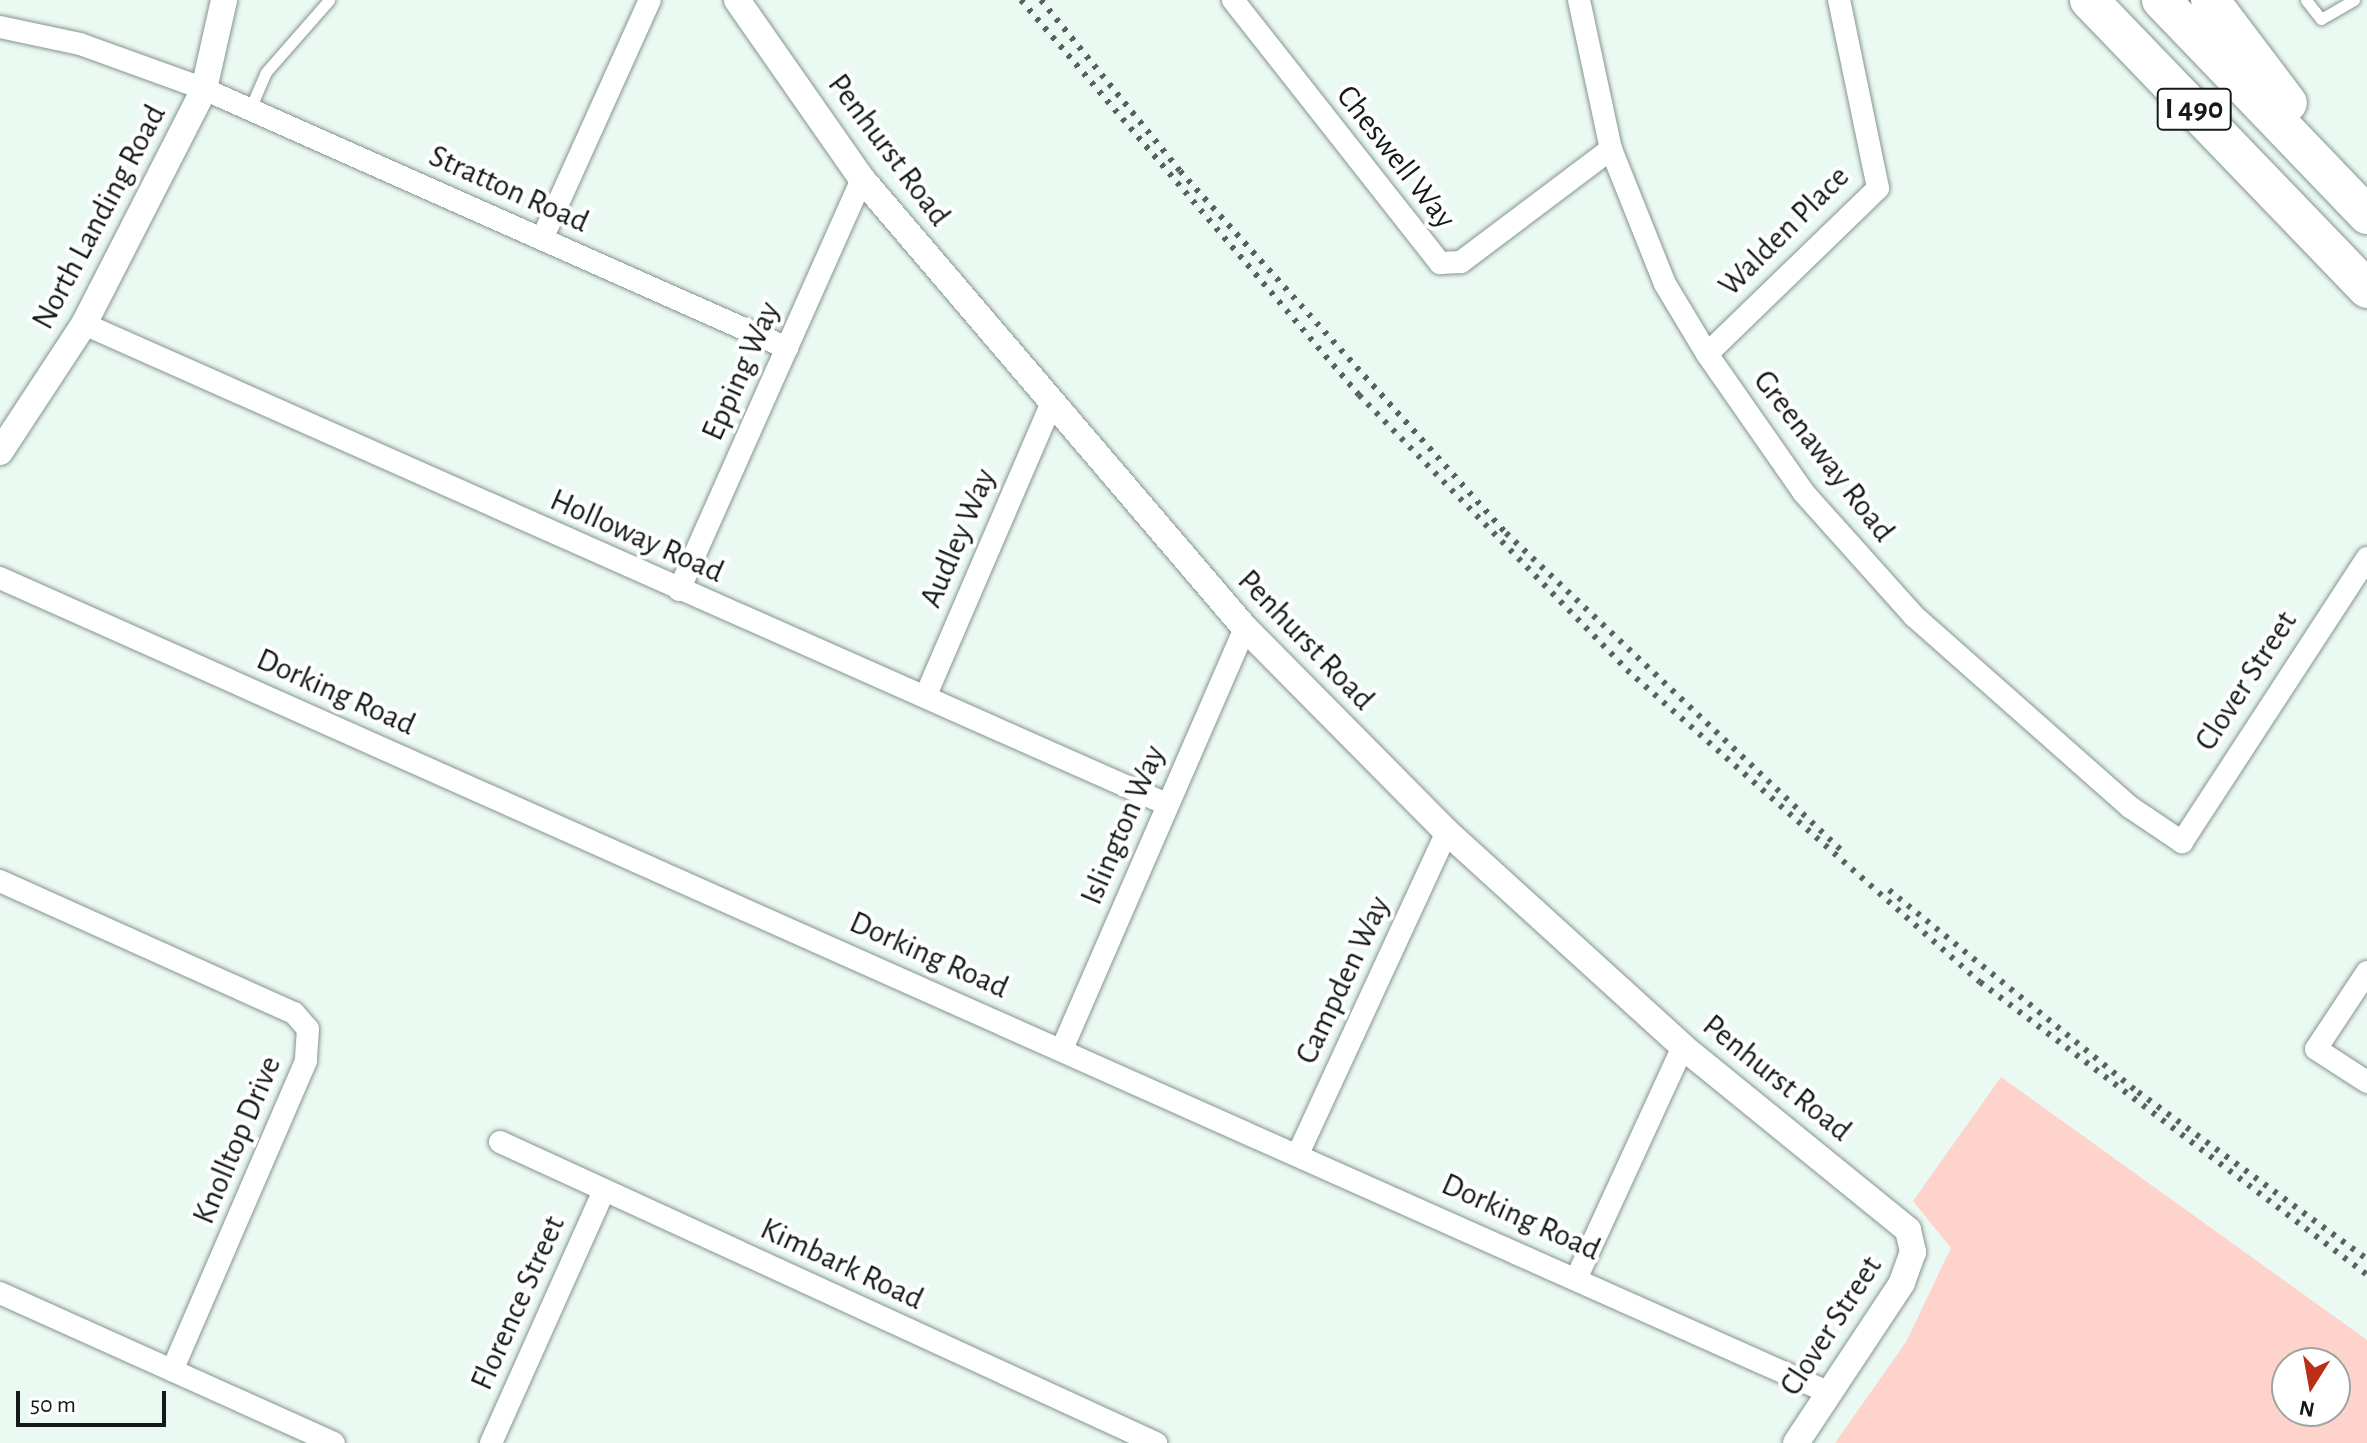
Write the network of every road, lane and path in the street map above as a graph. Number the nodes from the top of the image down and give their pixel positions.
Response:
1 (224, 0) edge
2 (329, 0) edge
3 (650, 0) edge
4 (737, 0) edge
5 (1233, 0) edge
6 (1579, 0) edge
7 (1839, 0) edge
8 (2058, 0) edge
9 (2089, 0) edge
10 (2161, 0) edge
11 (2210, 0) edge
12 (2306, 0) edge
13 (2354, 0) edge
14 (0, 27) edge
15 (204, 89) junction
16 (250, 109) junction
17 (1611, 149) junction
18 (862, 179) junction
19 (2367, 207) edge
20 (2367, 215) edge
21 (2298, 217) junction
22 (542, 239) junction
23 (2367, 289) edge
24 (84, 324) junction
25 (787, 348) junction
26 (1707, 354) junction
27 (1050, 407) junction
28 (0, 452) edge
29 (2367, 558) edge
30 (0, 578) edge
31 (679, 590) junction
32 (1245, 628) junction
33 (926, 695) junction
34 (1166, 804) junction
35 (1447, 832) junction
36 (2182, 842) joint
37 (0, 881) edge
38 (2367, 972) edge
39 (1683, 1047) junction
40 (1062, 1049) junction
41 (2367, 1082) edge
42 (500, 1142) dead end
43 (1298, 1154) junction
44 (604, 1190) junction
45 (1913, 1243) joint
46 (1577, 1277) junction
47 (0, 1293) edge
48 (172, 1370) junction
49 (1830, 1393) junction
50 (334, 1443) edge
51 (491, 1443) edge
52 (1156, 1443) edge
53 (1796, 1443) edge

1 - 15 street, North Landing Road
2 - 16 lane
3 - 22 street
4 - 18 street, Penhurst Road
5 - 17 street, Cheswell Way
6 - 17 street, Greenaway Road
7 - 26 street, Walden Place
8 - 21 highway
9 - 21 highway, I 490
10 - 20 highway, I 490
11 - 19 highway
12 - 13 lane
14 - 15 street, Stratton Road
15 - 16 street, Stratton Road
15 - 24 street, North Landing Road
16 - 22 street, Stratton Road
17 - 26 street, Greenaway Road
18 - 25 street, Epping Way
18 - 27 street, Penhurst Road
21 - 23 highway, I 490
22 - 25 street, Stratton Road
24 - 28 street, North Landing Road
24 - 31 street, Holloway Road
25 - 31 street, Epping Way
26 - 36 street, Greenaway Road
27 - 32 street, Penhurst Road
27 - 33 street, Audley Way
29 - 36 street, Clover Street
30 - 40 street, Dorking Road
31 - 33 street, Holloway Road
32 - 34 street, Islington Way
32 - 35 street, Penhurst Road
33 - 34 street, Holloway Road
34 - 40 street, Islington Way
35 - 39 street, Penhurst Road
35 - 43 street, Campden Way
37 - 48 street, Knolltop Drive
38 - 41 street
39 - 45 street, Penhurst Road
39 - 46 street
40 - 43 street, Dorking Road
42 - 44 street, Kimbark Road
43 - 46 street, Dorking Road
44 - 51 street, Florence Street
44 - 52 street, Kimbark Road
45 - 49 street, Clover Street
46 - 49 street, Dorking Road
47 - 48 street
48 - 50 street
49 - 53 street, Clover Street

